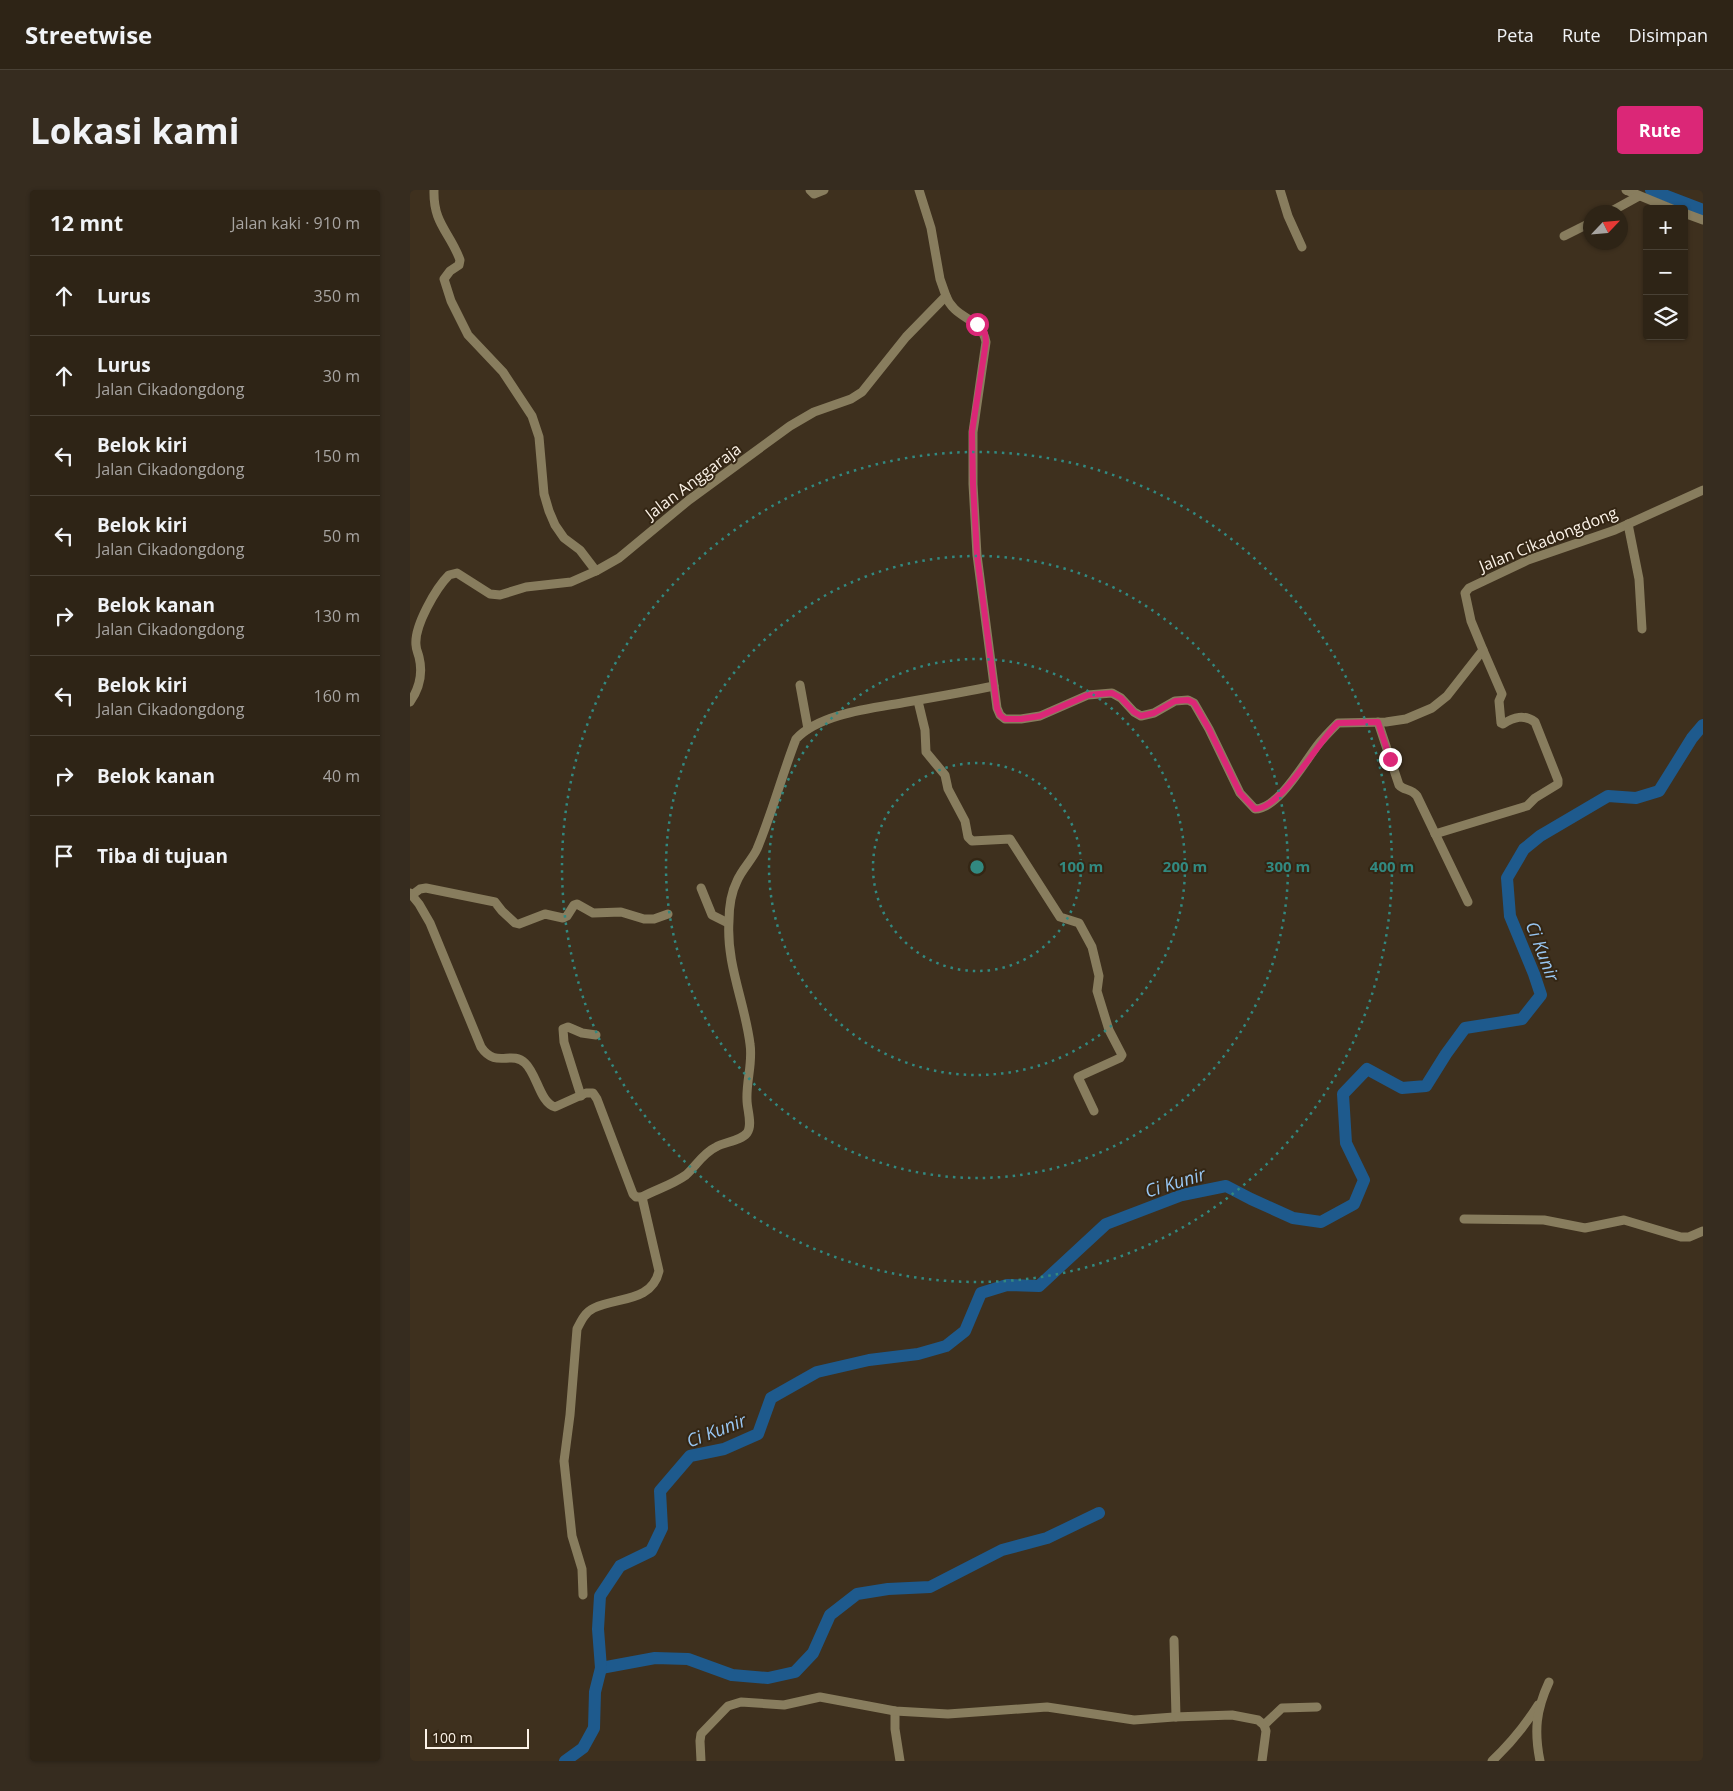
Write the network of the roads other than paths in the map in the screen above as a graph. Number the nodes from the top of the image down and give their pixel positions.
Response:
1 (434, 190) edge
2 (810, 190) edge
3 (824, 190) edge
4 (1280, 190) edge
5 (1626, 190) edge
6 (921, 191) edge
7 (1639, 196) junction
8 (1623, 205) edge
9 (1662, 205) edge
10 (1688, 214) edge
11 (1703, 220) edge
12 (1583, 226) edge
13 (1564, 236) dead end
14 (1302, 247) dead end
15 (948, 300) junction
16 (1703, 490) edge
17 (1628, 524) junction
18 (596, 571) junction
19 (1642, 629) dead end
20 (1484, 650) junction
21 (800, 685) dead end
22 (994, 686) junction
23 (918, 700) junction
24 (410, 702) edge
25 (1378, 722) junction
26 (808, 729) junction
27 (1435, 834) junction
28 (701, 888) dead end
29 (411, 894) edge
30 (1468, 902) dead end
31 (668, 914) dead end
32 (728, 923) junction
33 (596, 1035) dead end
34 (581, 1096) junction
35 (1094, 1110) dead end
36 (642, 1197) junction
37 (1464, 1219) dead end
38 (1703, 1231) edge
39 (583, 1595) dead end
40 (1174, 1640) dead end
41 (1549, 1682) dead end
42 (1542, 1698) junction
43 (1317, 1707) dead end
44 (895, 1711) junction
45 (1176, 1717) junction
46 (1264, 1724) junction
47 (701, 1761) edge
48 (900, 1761) edge
49 (1262, 1761) edge
50 (1492, 1761) edge
51 (1540, 1761) edge

1 - 18 street
2 - 3 street
4 - 14 street
5 - 7 street
6 - 15 street
7 - 8 street
7 - 9 street
10 - 11 street
12 - 13 street
15 - 18 street, Jalan Anggaraja
15 - 22 street
16 - 17 street, Jalan Cikadongdong
17 - 19 street
17 - 20 street, Jalan Cikadongdong
18 - 24 street, Jalan Anggaraja
20 - 25 street
20 - 27 street
21 - 26 street
22 - 23 street
22 - 25 street
23 - 26 street
23 - 35 street
25 - 27 street
26 - 32 street
27 - 30 street
28 - 32 street
29 - 31 street
29 - 34 street
32 - 36 street
33 - 34 street
34 - 36 street
36 - 39 street
37 - 38 street
40 - 45 street
41 - 42 street
42 - 50 street
42 - 51 street
43 - 46 street
44 - 45 street
44 - 47 street
44 - 48 street
45 - 46 street
46 - 49 street

